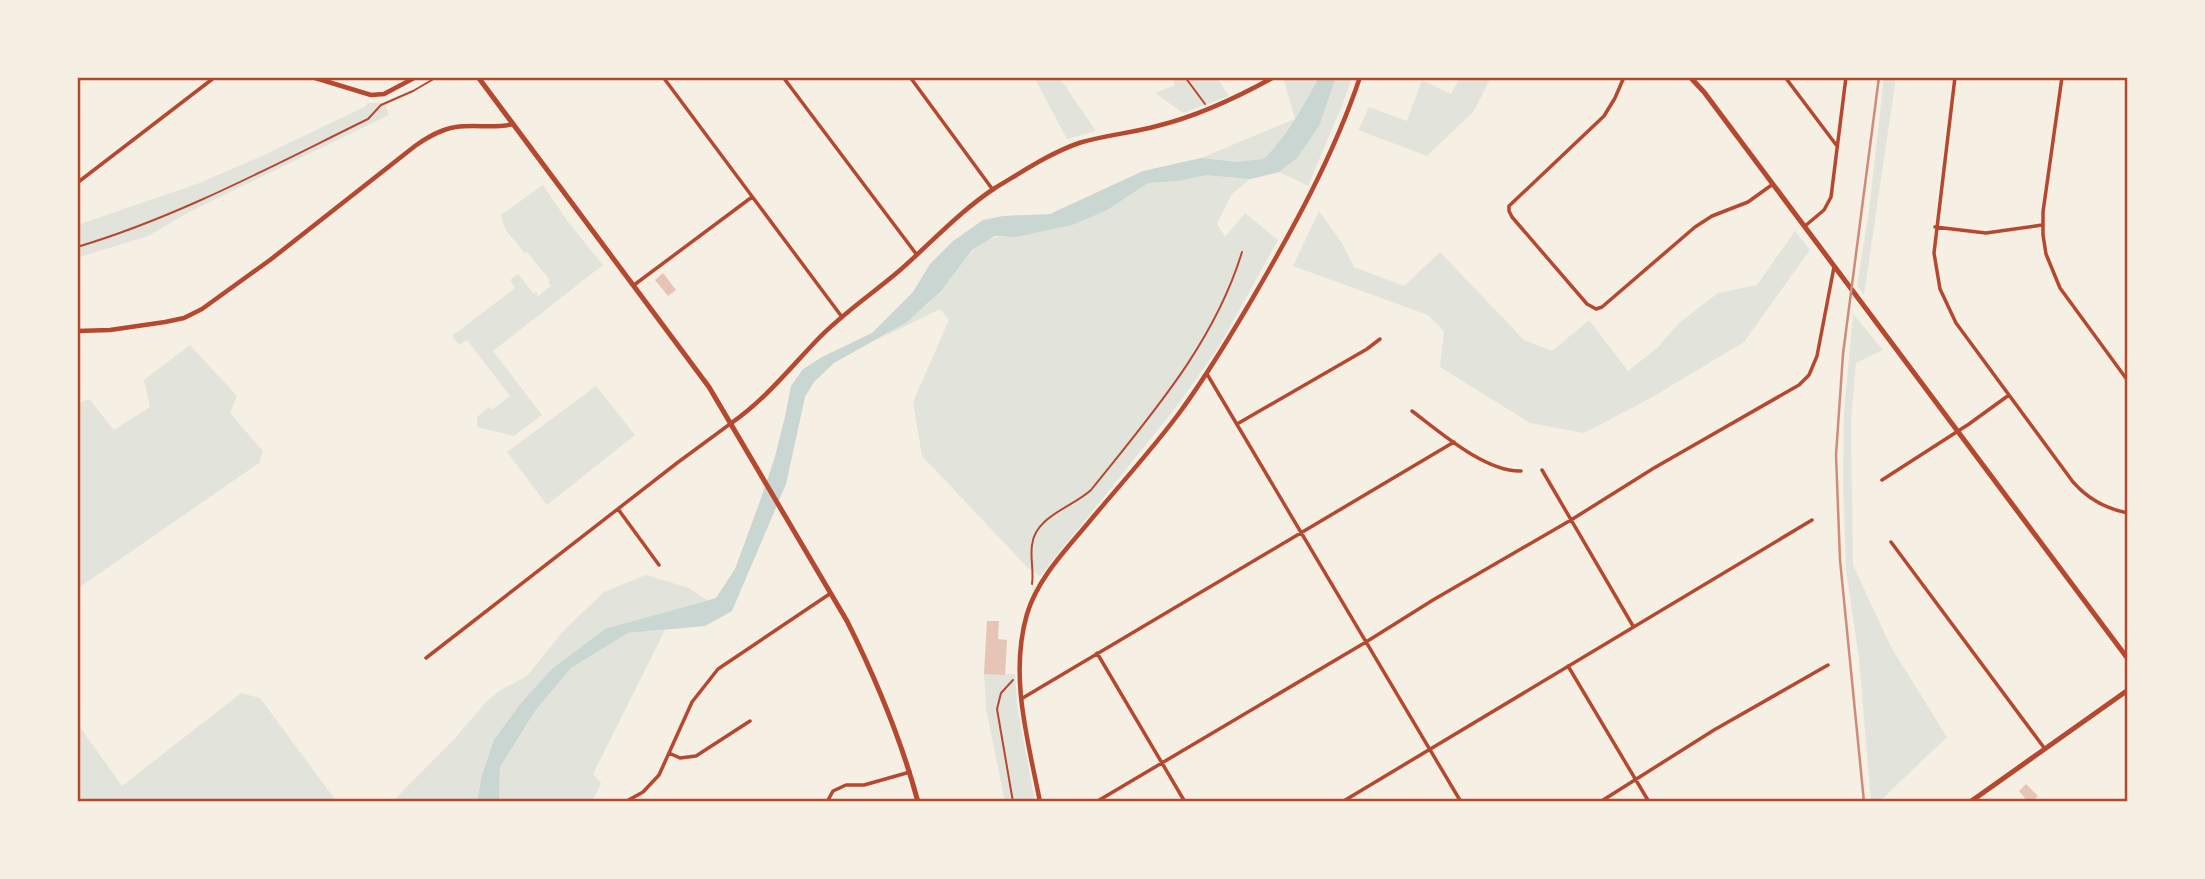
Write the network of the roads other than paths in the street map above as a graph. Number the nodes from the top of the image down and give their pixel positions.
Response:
1 (215, 77) edge
2 (312, 77) edge
3 (416, 77) edge
4 (478, 77) edge
5 (663, 77) edge
6 (783, 77) edge
7 (910, 77) edge
8 (1274, 77) edge
9 (1360, 77) edge
10 (1624, 77) edge
11 (1689, 77) edge
12 (1785, 77) edge
13 (1846, 77) edge
14 (1955, 77) edge
15 (2062, 77) edge
16 (513, 124) junction
17 (1837, 146) junction
18 (77, 183) edge
19 (1773, 184) junction
20 (993, 190) junction
21 (752, 197) junction
22 (2042, 225) junction
23 (1805, 226) junction
24 (1935, 227) junction
25 (917, 256) junction
26 (1834, 264) junction
27 (634, 285) junction
28 (842, 317) junction
29 (77, 331) edge
30 (1380, 339) dead end
31 (1207, 374) junction
32 (2128, 381) edge
33 (2009, 395) junction
34 (1412, 411) dead end
35 (730, 424) junction
36 (1237, 424) junction
37 (1959, 430) junction
38 (1454, 442) junction
39 (1542, 470) dead end
40 (1521, 471) dead end
41 (1882, 480) dead end
42 (618, 509) junction
43 (2128, 513) edge
44 (1571, 520) junction
45 (1812, 520) dead end
46 (1302, 533) junction
47 (1891, 542) dead end
48 (659, 565) dead end
49 (831, 593) junction
50 (1633, 626) junction
51 (1366, 642) junction
52 (1097, 653) junction
53 (426, 658) dead end
54 (2128, 659) edge
55 (1828, 665) dead end
56 (1568, 666) junction
57 (2128, 690) edge
58 (1021, 699) junction
59 (750, 721) dead end
60 (1430, 749) junction
61 (2045, 749) junction
62 (669, 753) junction
63 (1161, 762) junction
64 (910, 772) junction
65 (1636, 781) junction
66 (625, 802) edge
67 (827, 802) edge
68 (918, 802) edge
69 (1040, 802) edge
70 (1096, 802) edge
71 (1185, 802) edge
72 (1342, 802) edge
73 (1461, 802) edge
74 (1600, 802) edge
75 (1648, 802) edge
76 (1970, 802) edge

1 - 18 street
2 - 3 street
4 - 16 main road
5 - 21 street
6 - 25 street
7 - 20 street
8 - 20 street
9 - 31 street
10 - 19 street
11 - 19 main road
12 - 17 street
13 - 17 street
14 - 24 street
15 - 22 street
16 - 27 main road
16 - 29 street
17 - 23 street
19 - 23 main road
20 - 25 street
21 - 27 street
21 - 28 street
22 - 24 street
22 - 32 street
23 - 26 main road
24 - 33 street
25 - 28 street
26 - 37 main road
26 - 44 street
27 - 35 main road
28 - 35 street
30 - 36 street
31 - 36 street
31 - 58 street
33 - 37 street
33 - 43 street
34 - 38 street
35 - 42 street
35 - 49 main road
36 - 46 street
37 - 41 street
37 - 54 main road
38 - 40 street
38 - 46 street
39 - 44 street
42 - 48 street
42 - 53 street
44 - 50 street
44 - 51 street
45 - 50 street
46 - 51 street
46 - 52 street
47 - 61 street
49 - 62 street
49 - 64 main road
50 - 56 street
51 - 60 street
51 - 63 street
52 - 58 street
52 - 63 street
55 - 65 street
56 - 60 street
56 - 65 street
57 - 61 main road
58 - 69 street
59 - 62 street
60 - 72 street
60 - 73 street
61 - 76 main road
62 - 66 street
63 - 70 street
63 - 71 street
64 - 67 street
64 - 68 main road
65 - 74 street
65 - 75 street

